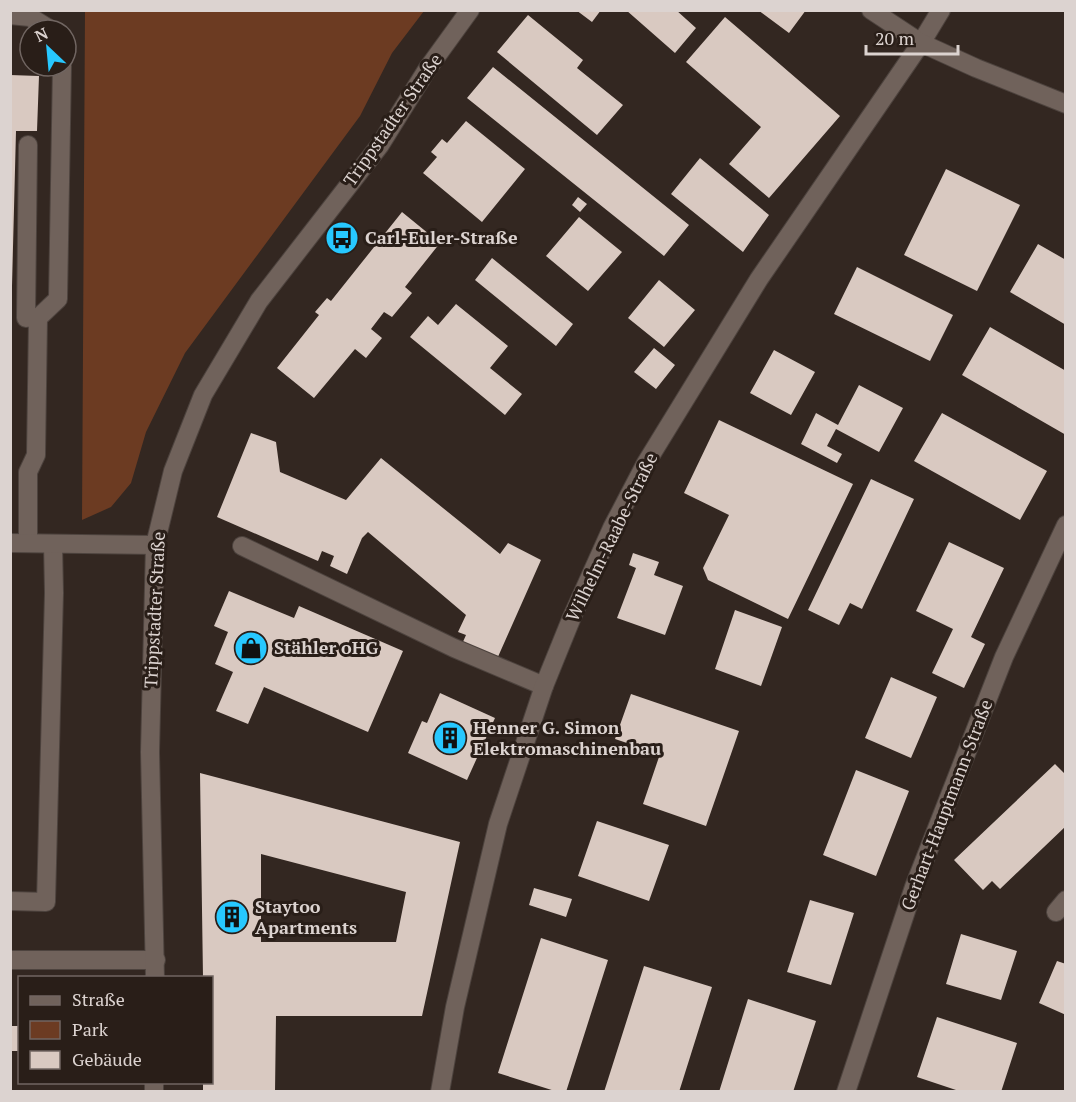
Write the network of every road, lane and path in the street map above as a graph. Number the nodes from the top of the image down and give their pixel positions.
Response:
1 (470, 10) edge
2 (871, 10) edge
3 (941, 10) edge
4 (10, 15) edge
5 (32, 18) edge
6 (921, 44) junction
7 (62, 78) edge
8 (1065, 104) edge
9 (28, 145) dead end
10 (32, 318) junction
11 (1065, 525) edge
12 (19, 543) edge
13 (52, 544) junction
14 (155, 545) junction
15 (242, 546) dead end
16 (544, 686) junction
17 (10, 902) edge
18 (10, 960) edge
19 (155, 969) edge
20 (440, 1092) edge
21 (846, 1092) edge

1 - 14 street, Trippstadter Straße
2 - 6 street
3 - 6 street, Wilhelm-Raabe-Straße
4 - 5 street
6 - 8 street
6 - 16 street, Wilhelm-Raabe-Straße
7 - 10 street
9 - 10 street
10 - 12 street
11 - 21 street, Gerhart-Hauptmann-Straße
12 - 13 street
13 - 14 street
13 - 17 street
14 - 19 street, Trippstadter Straße
15 - 16 street
16 - 20 street, Wilhelm-Raabe-Straße
18 - 19 street

